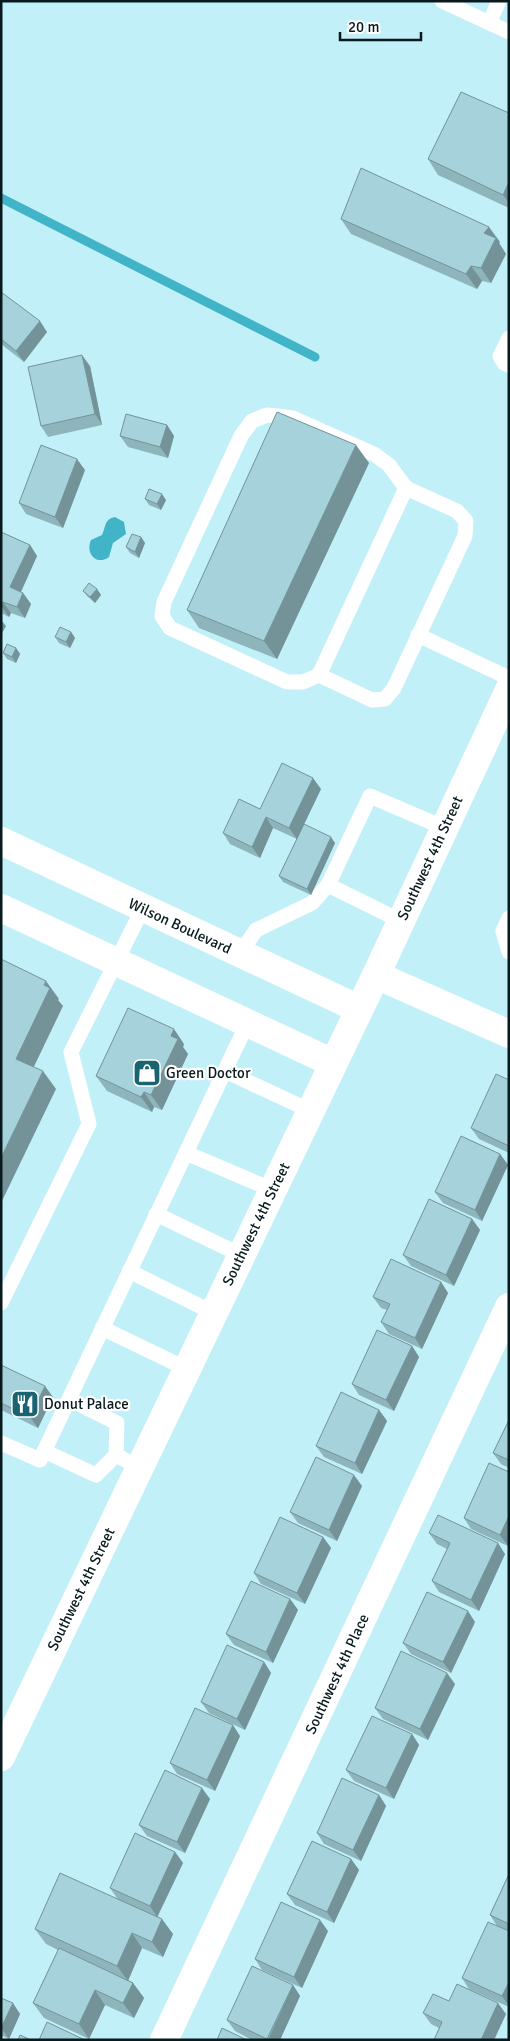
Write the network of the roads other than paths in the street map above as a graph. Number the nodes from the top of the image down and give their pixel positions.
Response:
1 (442, 1) edge
2 (498, 1) edge
3 (489, 22) junction
4 (509, 32) edge
5 (509, 338) edge
6 (509, 365) edge
7 (406, 488) junction
8 (418, 635) junction
9 (319, 675) junction
10 (509, 678) edge
11 (509, 690) edge
12 (502, 721) edge
13 (445, 828) junction
14 (1, 842) edge
15 (328, 885) junction
16 (143, 908) junction
17 (2, 910) edge
18 (509, 918) edge
19 (401, 920) junction
20 (509, 952) edge
21 (240, 954) junction
22 (118, 961) junction
23 (376, 975) junction
24 (359, 1009) junction
25 (248, 1022) junction
26 (509, 1034) edge
27 (333, 1063) junction
28 (224, 1071) junction
29 (311, 1111) junction
30 (186, 1153) junction
31 (273, 1190) junction
32 (156, 1214) junction
33 (242, 1255) junction
34 (129, 1271) junction
35 (1, 1302) edge
36 (509, 1307) edge
37 (214, 1313) junction
38 (102, 1328) junction
39 (187, 1369) junction
40 (69, 1398) junction
41 (1, 1443) edge
42 (44, 1451) junction
43 (128, 1461) junction
44 (1, 1757) edge
45 (164, 2040) edge

1 - 3 lane
2 - 3 lane
3 - 4 lane
5 - 6 lane
7 - 8 lane
7 - 9 lane
7 - 9 lane
8 - 9 lane
8 - 10 lane
11 - 12 street, Southwest 4th Street
12 - 13 street, Southwest 4th Street
13 - 15 lane
13 - 19 street, Southwest 4th Street
14 - 16 street, Wilson Boulevard
15 - 19 lane
15 - 21 lane
16 - 21 street, Wilson Boulevard
16 - 22 lane
17 - 22 street
18 - 20 lane
19 - 23 street, Southwest 4th Street
21 - 24 street, Wilson Boulevard
22 - 25 street
22 - 35 lane
23 - 24 street, Southwest 4th Street
23 - 26 street
24 - 27 street, Southwest 4th Street
25 - 27 street
25 - 28 lane
27 - 29 street, Southwest 4th Street
28 - 29 lane
28 - 30 lane
29 - 31 street, Southwest 4th Street
30 - 31 lane
30 - 32 lane
31 - 33 street, Southwest 4th Street
32 - 33 lane
32 - 34 lane
33 - 37 street, Southwest 4th Street
34 - 37 lane
34 - 38 lane
36 - 45 street, Southwest 4th Place
37 - 39 street, Southwest 4th Street
38 - 39 lane
38 - 40 lane
39 - 43 street, Southwest 4th Street
40 - 42 lane
40 - 43 lane
41 - 42 lane
42 - 43 lane
43 - 44 street, Southwest 4th Street

